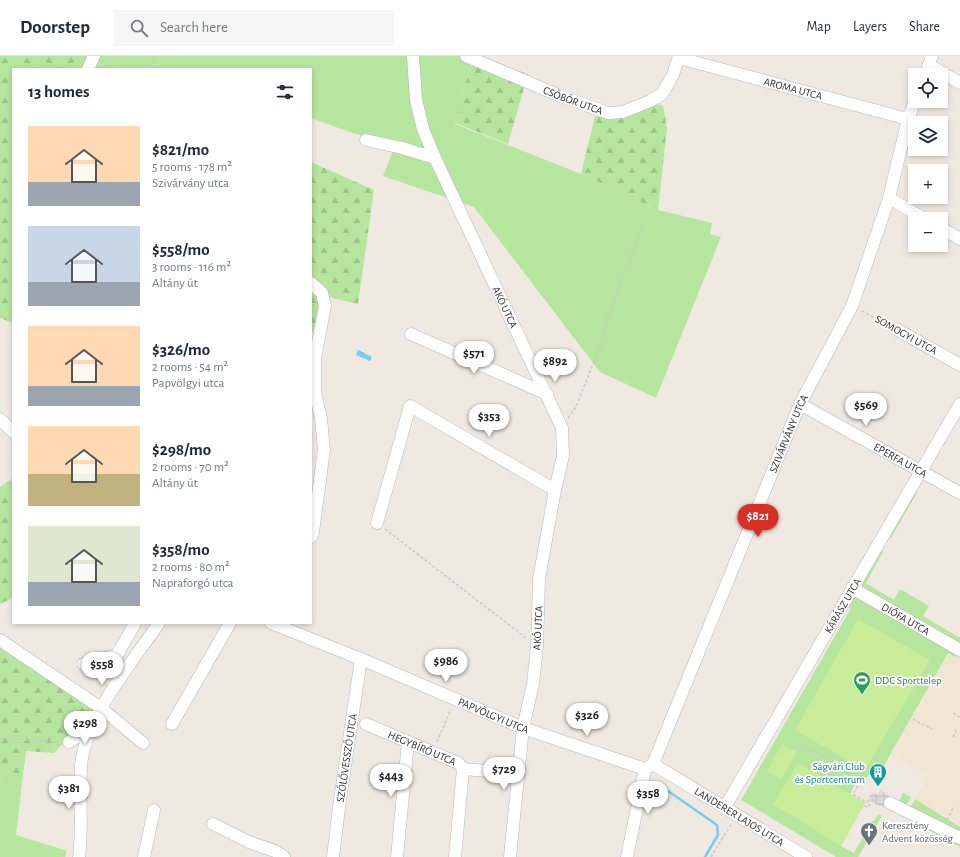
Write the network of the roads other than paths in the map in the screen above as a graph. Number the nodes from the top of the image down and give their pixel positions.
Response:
1 (94, 56) edge
2 (413, 56) edge
3 (466, 56) edge
4 (679, 57) edge
5 (929, 65) edge
6 (88, 68) edge
7 (960, 83) edge
8 (908, 119) joint
9 (366, 140) dead end
10 (435, 158) junction
11 (889, 198) junction
12 (913, 212) edge
13 (948, 232) edge
14 (960, 240) edge
15 (312, 284) edge
16 (896, 328) road end
17 (411, 334) dead end
18 (960, 365) edge
19 (547, 394) junction
20 (800, 404) junction
21 (960, 404) edge
22 (0, 419) edge
23 (12, 431) edge
24 (922, 471) junction
25 (555, 490) junction
26 (960, 492) edge
27 (378, 523) road end
28 (312, 534) edge
29 (852, 588) junction
30 (134, 624) edge
31 (158, 624) edge
32 (229, 624) edge
33 (275, 624) edge
34 (0, 640) edge
35 (960, 650) edge
36 (117, 655) junction
37 (362, 659) junction
38 (83, 664) dead end
39 (130, 665) junction
40 (101, 708) junction
41 (172, 724) dead end
42 (366, 724) dead end
43 (90, 728) junction
44 (522, 728) junction
45 (69, 742) road end
46 (408, 742) junction
47 (143, 743) dead end
48 (649, 766) junction
49 (463, 769) junction
50 (509, 773) junction
51 (890, 803) dead end
52 (725, 807) junction
53 (154, 810) dead end
54 (213, 824) dead end
55 (960, 838) edge
56 (79, 857) edge
57 (144, 857) edge
58 (284, 857) edge
59 (333, 857) edge
60 (397, 857) edge
61 (455, 857) edge
62 (510, 857) edge
63 (627, 857) edge
64 (806, 857) edge

1 - 6 street
2 - 10 street, AKÓ UTCA
3 - 4 street, CSÖBÖR UTCA
4 - 8 street, AROMA UTCA
5 - 7 street
8 - 11 street, SZIVÁRVÁNY UTCA
9 - 10 street
10 - 19 street, AKÓ UTCA
11 - 12 street
11 - 20 street, SZIVÁRVÁNY UTCA
13 - 14 street
15 - 28 street
16 - 18 street, SOMOGYI UTCA
17 - 19 street
19 - 25 street, AKÓ UTCA
20 - 24 street, EPERFA UTCA
20 - 48 street, SZIVÁRVÁNY UTCA
21 - 24 street, KÁRÁSZ UTCA
22 - 23 street
24 - 26 street, EPERFA UTCA
24 - 29 street, KÁRÁSZ UTCA
25 - 27 street
25 - 44 street, AKÓ UTCA
29 - 35 street, DIÓFA UTCA
29 - 52 street, KÁRÁSZ UTCA
30 - 36 street
31 - 39 street
32 - 41 street
33 - 37 street, PAPVÖLGYI UTCA
34 - 40 street
36 - 38 street
36 - 39 street
37 - 44 street, PAPVÖLGYI UTCA
37 - 59 street, SZŐLŐVESSZŐ UTCA
39 - 40 street
40 - 43 street
40 - 47 street
42 - 46 street, HEGYBÍRÓ UTCA
43 - 45 street
43 - 56 street
44 - 48 street, PAPVÖLGYI UTCA
44 - 50 street, AKÓ UTCA
46 - 49 street, HEGYBÍRÓ UTCA
46 - 60 street
48 - 52 street, LANDERER LAJOS UTCA
48 - 63 street, SZIVÁRVÁNY UTCA
49 - 50 street, HEGYBÍRÓ UTCA
49 - 61 street
50 - 62 street, AKÓ UTCA
51 - 55 street
52 - 64 street, LANDERER LAJOS UTCA
53 - 57 street
54 - 58 street

